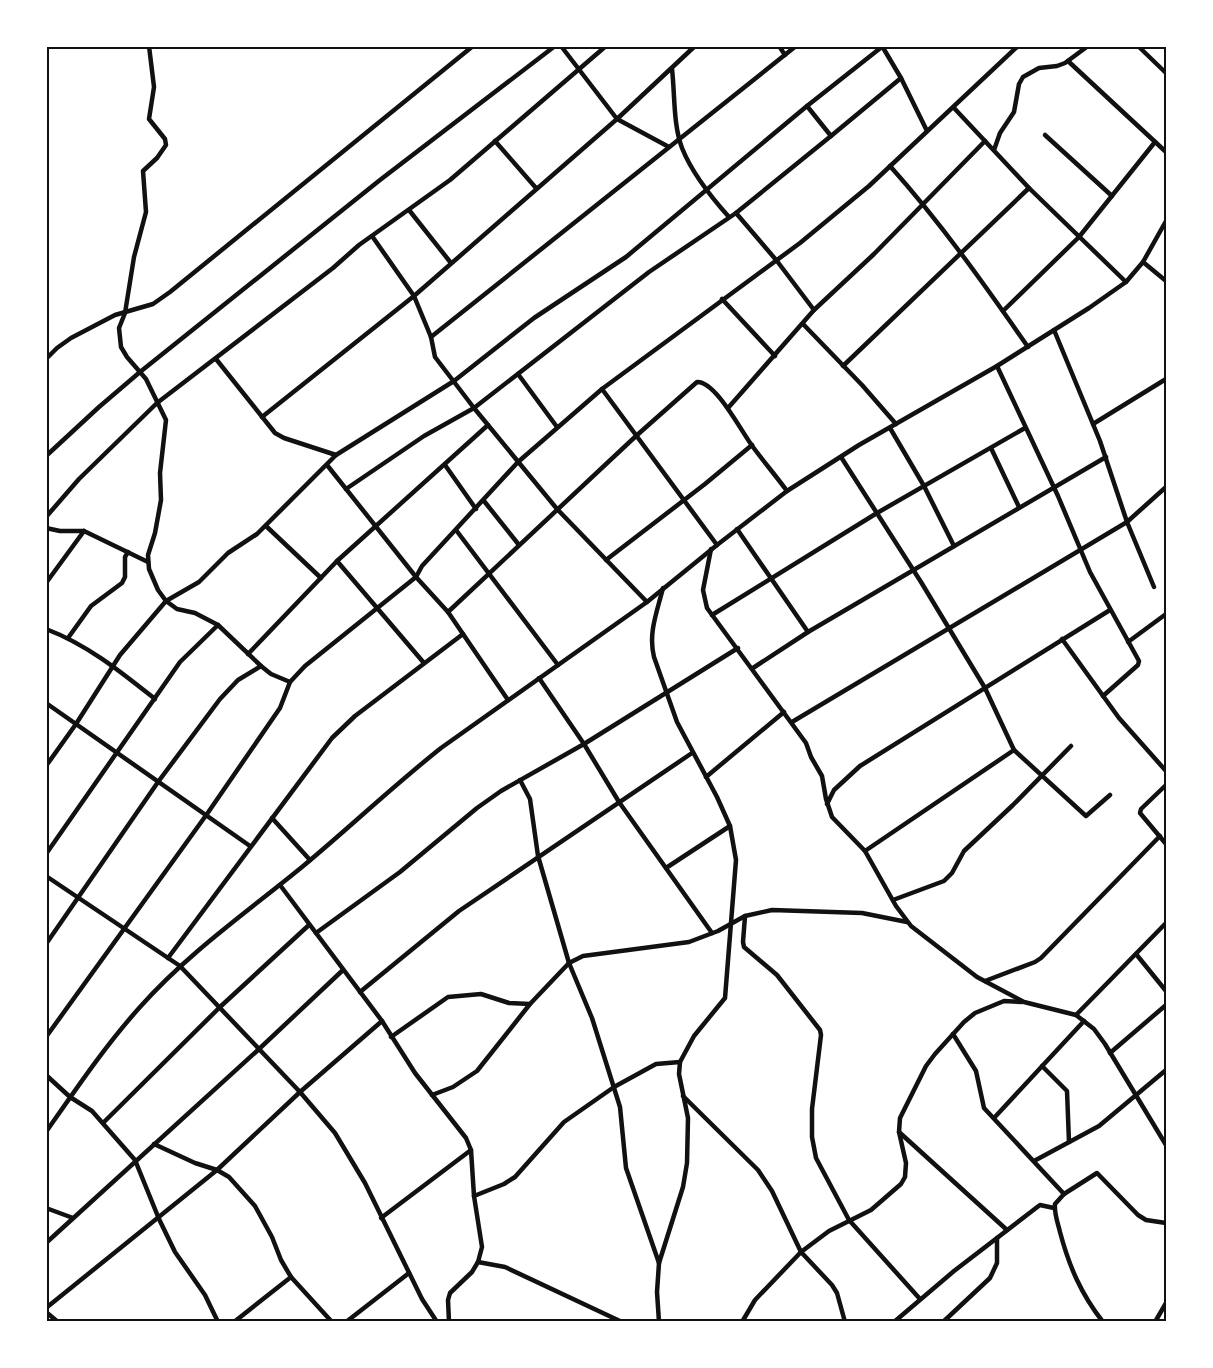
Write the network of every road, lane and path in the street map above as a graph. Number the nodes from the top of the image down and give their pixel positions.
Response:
1 (149, 46) edge
2 (473, 46) edge
3 (555, 46) edge
4 (561, 46) edge
5 (606, 46) edge
6 (695, 46) edge
7 (779, 46) edge
8 (796, 46) edge
9 (1018, 46) edge
10 (1088, 46) edge
11 (1138, 46) edge
12 (882, 47) edge
13 (785, 55) junction
14 (1068, 61) junction
15 (672, 69) junction
16 (579, 71) junction
17 (1167, 73) edge
18 (902, 78) junction
19 (807, 106) junction
20 (954, 108) junction
21 (617, 119) junction
22 (927, 131) junction
23 (1045, 135) dead end
24 (831, 136) junction
25 (680, 138) junction
26 (495, 141) junction
27 (985, 141) junction
28 (1155, 142) junction
29 (669, 147) junction
30 (994, 150) junction
31 (1167, 152) edge
32 (890, 166) junction
33 (536, 188) junction
34 (1029, 188) junction
35 (707, 190) junction
36 (1112, 196) junction
37 (924, 204) junction
38 (409, 210) junction
39 (736, 213) junction
40 (729, 218) junction
41 (1167, 220) edge
42 (372, 236) junction
43 (1079, 237) junction
44 (962, 252) junction
45 (777, 261) junction
46 (1143, 262) junction
47 (451, 263) junction
48 (1167, 281) edge
49 (1125, 282) junction
50 (414, 296) junction
51 (722, 299) junction
52 (814, 310) junction
53 (1003, 311) junction
54 (125, 313) junction
55 (802, 324) junction
56 (1054, 330) junction
57 (431, 336) junction
58 (1028, 347) junction
59 (775, 356) junction
60 (46, 359) edge
61 (216, 359) junction
62 (843, 366) junction
63 (997, 366) junction
64 (140, 372) junction
65 (518, 374) junction
66 (1167, 379) edge
67 (454, 381) junction
68 (602, 389) junction
69 (157, 403) junction
70 (474, 408) junction
71 (728, 408) junction
72 (262, 417) junction
73 (488, 424) junction
74 (896, 424) junction
75 (1093, 424) junction
76 (557, 427) junction
77 (890, 428) junction
78 (1025, 428) junction
79 (636, 436) junction
80 (752, 445) junction
81 (991, 447) junction
82 (336, 455) junction
83 (46, 456) edge
84 (841, 457) junction
85 (1106, 457) junction
86 (518, 462) junction
87 (327, 465) junction
88 (445, 465) junction
89 (924, 486) junction
90 (1053, 487) junction
91 (1167, 487) edge
92 (346, 489) junction
93 (788, 491) junction
94 (484, 501) junction
95 (683, 501) junction
96 (1019, 507) junction
97 (476, 509) junction
98 (557, 509) junction
99 (877, 513) junction
100 (46, 518) edge
101 (1127, 522) junction
102 (266, 526) junction
103 (376, 526) junction
104 (46, 528) edge
105 (737, 529) junction
106 (456, 530) junction
107 (84, 531) junction
108 (519, 545) junction
109 (717, 545) junction
110 (954, 546) junction
111 (711, 549) junction
112 (1080, 549) junction
113 (128, 552) junction
114 (606, 560) junction
115 (337, 561) junction
116 (148, 562) junction
117 (913, 570) junction
118 (488, 574) junction
119 (416, 577) junction
120 (321, 578) junction
121 (771, 579) junction
122 (46, 583) edge
123 (1154, 587) dead end
124 (663, 588) junction
125 (166, 601) junction
126 (647, 602) junction
127 (378, 609) junction
128 (1110, 610) junction
129 (448, 612) junction
130 (1167, 614) edge
131 (712, 615) junction
132 (218, 625) junction
133 (947, 628) junction
134 (46, 629) edge
135 (808, 632) junction
136 (463, 634) junction
137 (68, 638) junction
138 (1062, 639) junction
139 (1128, 642) junction
140 (738, 648) junction
141 (248, 654) junction
142 (424, 663) junction
143 (558, 665) junction
144 (114, 666) junction
145 (261, 666) junction
146 (753, 668) junction
147 (539, 678) junction
148 (290, 682) junction
149 (985, 688) junction
150 (666, 692) junction
151 (1103, 696) junction
152 (155, 699) junction
153 (508, 700) junction
154 (46, 703) edge
155 (784, 712) junction
156 (792, 722) junction
157 (76, 724) junction
158 (584, 744) junction
159 (1071, 746) dead end
160 (1014, 750) junction
161 (117, 753) junction
162 (692, 753) junction
163 (46, 766) edge
164 (1167, 771) edge
165 (1042, 776) junction
166 (706, 777) junction
167 (520, 780) junction
168 (158, 782) junction
169 (1167, 785) edge
170 (1110, 795) dead end
171 (619, 802) junction
172 (827, 804) junction
173 (207, 814) junction
174 (272, 818) junction
175 (729, 826) junction
176 (1160, 836) junction
177 (1167, 844) edge
178 (250, 846) junction
179 (865, 851) junction
180 (46, 854) edge
181 (538, 856) junction
182 (310, 860) junction
183 (666, 868) junction
184 (46, 876) edge
185 (280, 885) junction
186 (79, 897) junction
187 (893, 900) junction
188 (745, 916) junction
189 (907, 922) junction
190 (1167, 923) edge
191 (730, 924) junction
192 (309, 925) junction
193 (124, 928) junction
194 (316, 933) junction
195 (712, 933) junction
196 (46, 944) edge
197 (1136, 954) junction
198 (168, 958) junction
199 (570, 963) junction
200 (180, 966) junction
201 (343, 970) junction
202 (984, 981) junction
203 (1167, 991) edge
204 (360, 992) junction
205 (1024, 1002) junction
206 (530, 1004) junction
207 (1167, 1005) edge
208 (220, 1007) junction
209 (1076, 1016) junction
210 (382, 1021) junction
211 (1084, 1021) junction
212 (953, 1034) junction
213 (46, 1037) edge
214 (392, 1037) junction
215 (258, 1050) junction
216 (1110, 1053) junction
217 (680, 1062) junction
218 (1042, 1066) junction
219 (1167, 1070) edge
220 (46, 1075) edge
221 (614, 1087) junction
222 (300, 1092) junction
223 (432, 1095) junction
224 (683, 1096) junction
225 (1135, 1096) junction
226 (70, 1097) junction
227 (994, 1118) junction
228 (103, 1123) junction
229 (46, 1132) edge
230 (899, 1132) junction
231 (1164, 1136) edge
232 (1069, 1142) junction
233 (154, 1144) junction
234 (1167, 1145) edge
235 (471, 1150) junction
236 (135, 1160) junction
237 (1034, 1161) junction
238 (218, 1170) junction
239 (1064, 1194) junction
240 (474, 1196) junction
241 (46, 1208) edge
242 (1054, 1208) junction
243 (73, 1218) junction
244 (381, 1218) junction
245 (159, 1219) junction
246 (849, 1220) junction
247 (1167, 1223) edge
248 (1007, 1230) junction
249 (997, 1238) junction
250 (46, 1243) edge
251 (801, 1252) junction
252 (478, 1262) junction
253 (659, 1263) junction
254 (409, 1273) junction
255 (291, 1277) junction
256 (920, 1299) junction
257 (1167, 1303) edge
258 (46, 1310) edge
259 (58, 1322) edge
260 (218, 1322) edge
261 (234, 1322) edge
262 (332, 1322) edge
263 (346, 1322) edge
264 (437, 1322) edge
265 (449, 1322) edge
266 (622, 1322) edge
267 (659, 1322) edge
268 (742, 1322) edge
269 (845, 1322) edge
270 (894, 1322) edge
271 (943, 1322) edge
272 (1103, 1322) edge
273 (1155, 1322) edge

1 - 54 street
2 - 54 street
3 - 64 street
4 - 16 street
5 - 16 street
6 - 15 street
7 - 13 street
8 - 13 street
9 - 20 street
10 - 14 street
11 - 17 street
12 - 18 street
12 - 19 street
13 - 25 street
14 - 28 street
14 - 30 street
15 - 21 street
15 - 25 street
16 - 21 street
16 - 26 street
18 - 22 street
18 - 24 street
19 - 24 street
19 - 35 street
20 - 22 street
20 - 27 street
21 - 29 street
21 - 33 street
22 - 32 street
23 - 36 street
24 - 39 street
25 - 29 street
25 - 35 street
26 - 33 street
26 - 38 street
27 - 30 street
27 - 37 street
28 - 31 street
28 - 36 street
29 - 57 street
30 - 34 street
32 - 37 street
32 - 45 street
33 - 47 street
34 - 43 street
34 - 44 street
35 - 40 street
35 - 67 street
36 - 43 street
37 - 44 street
37 - 52 street
38 - 42 street
38 - 47 street
39 - 40 street
39 - 45 street
40 - 65 street
41 - 46 street
42 - 50 street
42 - 61 street
43 - 49 street
43 - 53 street
44 - 53 street
44 - 62 street
45 - 51 street
45 - 52 street
46 - 48 street
46 - 49 street
47 - 50 street
49 - 56 street
50 - 57 street
50 - 72 street
51 - 59 street
51 - 68 street
52 - 55 street
53 - 58 street
54 - 60 street
54 - 64 street
55 - 59 street
55 - 62 street
56 - 58 street
56 - 75 street
57 - 67 street
58 - 63 street
59 - 71 street
61 - 69 street
61 - 72 street
62 - 74 street
63 - 74 street
63 - 78 street
64 - 69 street
64 - 83 street
65 - 70 street
65 - 76 street
66 - 75 street
67 - 70 street
67 - 82 street
68 - 76 street
68 - 79 street
69 - 100 street
69 - 116 street
70 - 73 street
70 - 92 street
71 - 79 street
71 - 80 street
72 - 82 street
73 - 86 street
73 - 88 street
74 - 77 street
75 - 85 street
76 - 86 street
77 - 84 street
77 - 89 street
78 - 81 street
78 - 90 street
79 - 95 street
79 - 98 street
80 - 93 street
80 - 95 street
81 - 89 street
81 - 96 street
82 - 87 street
84 - 93 street
84 - 99 street
85 - 90 street
85 - 101 street
86 - 94 street
86 - 98 street
87 - 92 street
87 - 102 street
88 - 97 street
88 - 103 street
89 - 99 street
89 - 110 street
90 - 96 street
90 - 112 street
91 - 101 street
92 - 103 street
93 - 105 street
94 - 97 street
94 - 108 street
95 - 109 street
95 - 114 street
96 - 110 street
97 - 106 street
98 - 108 street
98 - 114 street
99 - 117 street
99 - 121 street
101 - 112 street
101 - 123 street
102 - 120 street
102 - 125 street
103 - 115 street
103 - 119 street
104 - 107 street
105 - 109 street
105 - 121 street
106 - 118 street
106 - 119 street
107 - 113 street
107 - 122 street
108 - 118 street
109 - 111 street
110 - 117 street
111 - 124 street
111 - 131 street
112 - 128 street
112 - 133 street
113 - 116 street
113 - 137 street
114 - 126 street
115 - 120 street
115 - 127 street
116 - 125 street
117 - 133 street
117 - 135 street
118 - 129 street
118 - 143 street
119 - 127 street
119 - 129 street
120 - 141 street
121 - 131 street
121 - 135 street
124 - 126 street
124 - 150 street
125 - 132 street
125 - 144 street
126 - 143 street
127 - 142 street
127 - 148 street
128 - 138 street
128 - 139 street
129 - 136 street
130 - 139 street
131 - 140 street
132 - 141 street
132 - 152 street
133 - 149 street
133 - 156 street
134 - 137 street
135 - 146 street
136 - 142 street
136 - 153 street
137 - 144 street
138 - 149 street
138 - 151 street
139 - 151 street
140 - 146 street
140 - 150 street
141 - 145 street
142 - 174 street
143 - 147 street
144 - 152 street
144 - 157 street
145 - 148 street
145 - 168 street
146 - 155 street
147 - 153 street
147 - 158 street
148 - 173 street
149 - 160 street
149 - 172 street
150 - 158 street
150 - 162 street
151 - 164 street
152 - 161 street
153 - 182 street
154 - 157 street
155 - 156 street
155 - 166 street
156 - 172 street
157 - 161 street
157 - 163 street
158 - 167 street
158 - 171 street
159 - 165 street
160 - 165 street
160 - 179 street
161 - 168 street
161 - 180 street
162 - 166 street
162 - 171 street
165 - 170 street
165 - 187 street
166 - 175 street
167 - 181 street
167 - 194 street
168 - 173 street
168 - 186 street
169 - 176 street
171 - 181 street
171 - 183 street
172 - 179 street
173 - 178 street
173 - 193 street
174 - 178 street
174 - 182 street
175 - 183 street
175 - 191 street
176 - 177 street
176 - 202 street
178 - 198 street
179 - 187 street
181 - 199 street
181 - 204 street
182 - 185 street
183 - 195 street
184 - 186 street
185 - 192 street
185 - 200 street
186 - 193 street
186 - 196 street
187 - 189 street
188 - 189 street
188 - 191 street
188 - 246 street
189 - 202 street
190 - 197 street
191 - 195 street
191 - 217 street
192 - 194 street
192 - 208 street
193 - 198 street
193 - 213 street
194 - 201 street
195 - 199 street
197 - 203 street
197 - 209 street
198 - 200 street
199 - 206 street
199 - 221 street
200 - 208 street
200 - 226 street
201 - 204 street
201 - 215 street
202 - 205 street
204 - 210 street
205 - 209 street
205 - 212 street
206 - 214 street
206 - 223 street
207 - 216 street
208 - 215 street
208 - 228 street
209 - 211 street
210 - 214 street
210 - 222 street
211 - 216 street
211 - 218 street
212 - 227 street
212 - 230 street
214 - 223 street
215 - 222 street
215 - 233 street
216 - 225 street
217 - 221 street
217 - 224 street
218 - 227 street
218 - 232 street
219 - 225 street
220 - 226 street
221 - 240 street
221 - 253 street
222 - 238 street
222 - 244 street
223 - 235 street
224 - 251 street
224 - 253 street
225 - 231 street
225 - 232 street
226 - 228 street
226 - 229 street
227 - 237 street
228 - 236 street
230 - 246 street
230 - 248 street
231 - 234 street
232 - 237 street
233 - 236 street
233 - 238 street
235 - 240 street
235 - 244 street
236 - 243 street
236 - 245 street
237 - 239 street
238 - 245 street
238 - 255 street
239 - 242 street
239 - 247 street
240 - 252 street
241 - 243 street
242 - 248 street
242 - 272 street
243 - 250 street
244 - 254 street
245 - 258 street
245 - 260 street
246 - 251 street
246 - 256 street
248 - 249 street
249 - 256 street
249 - 271 street
251 - 268 street
251 - 269 street
252 - 265 street
252 - 266 street
253 - 267 street
254 - 263 street
254 - 264 street
255 - 261 street
255 - 262 street
256 - 270 street
257 - 273 street
258 - 259 street

